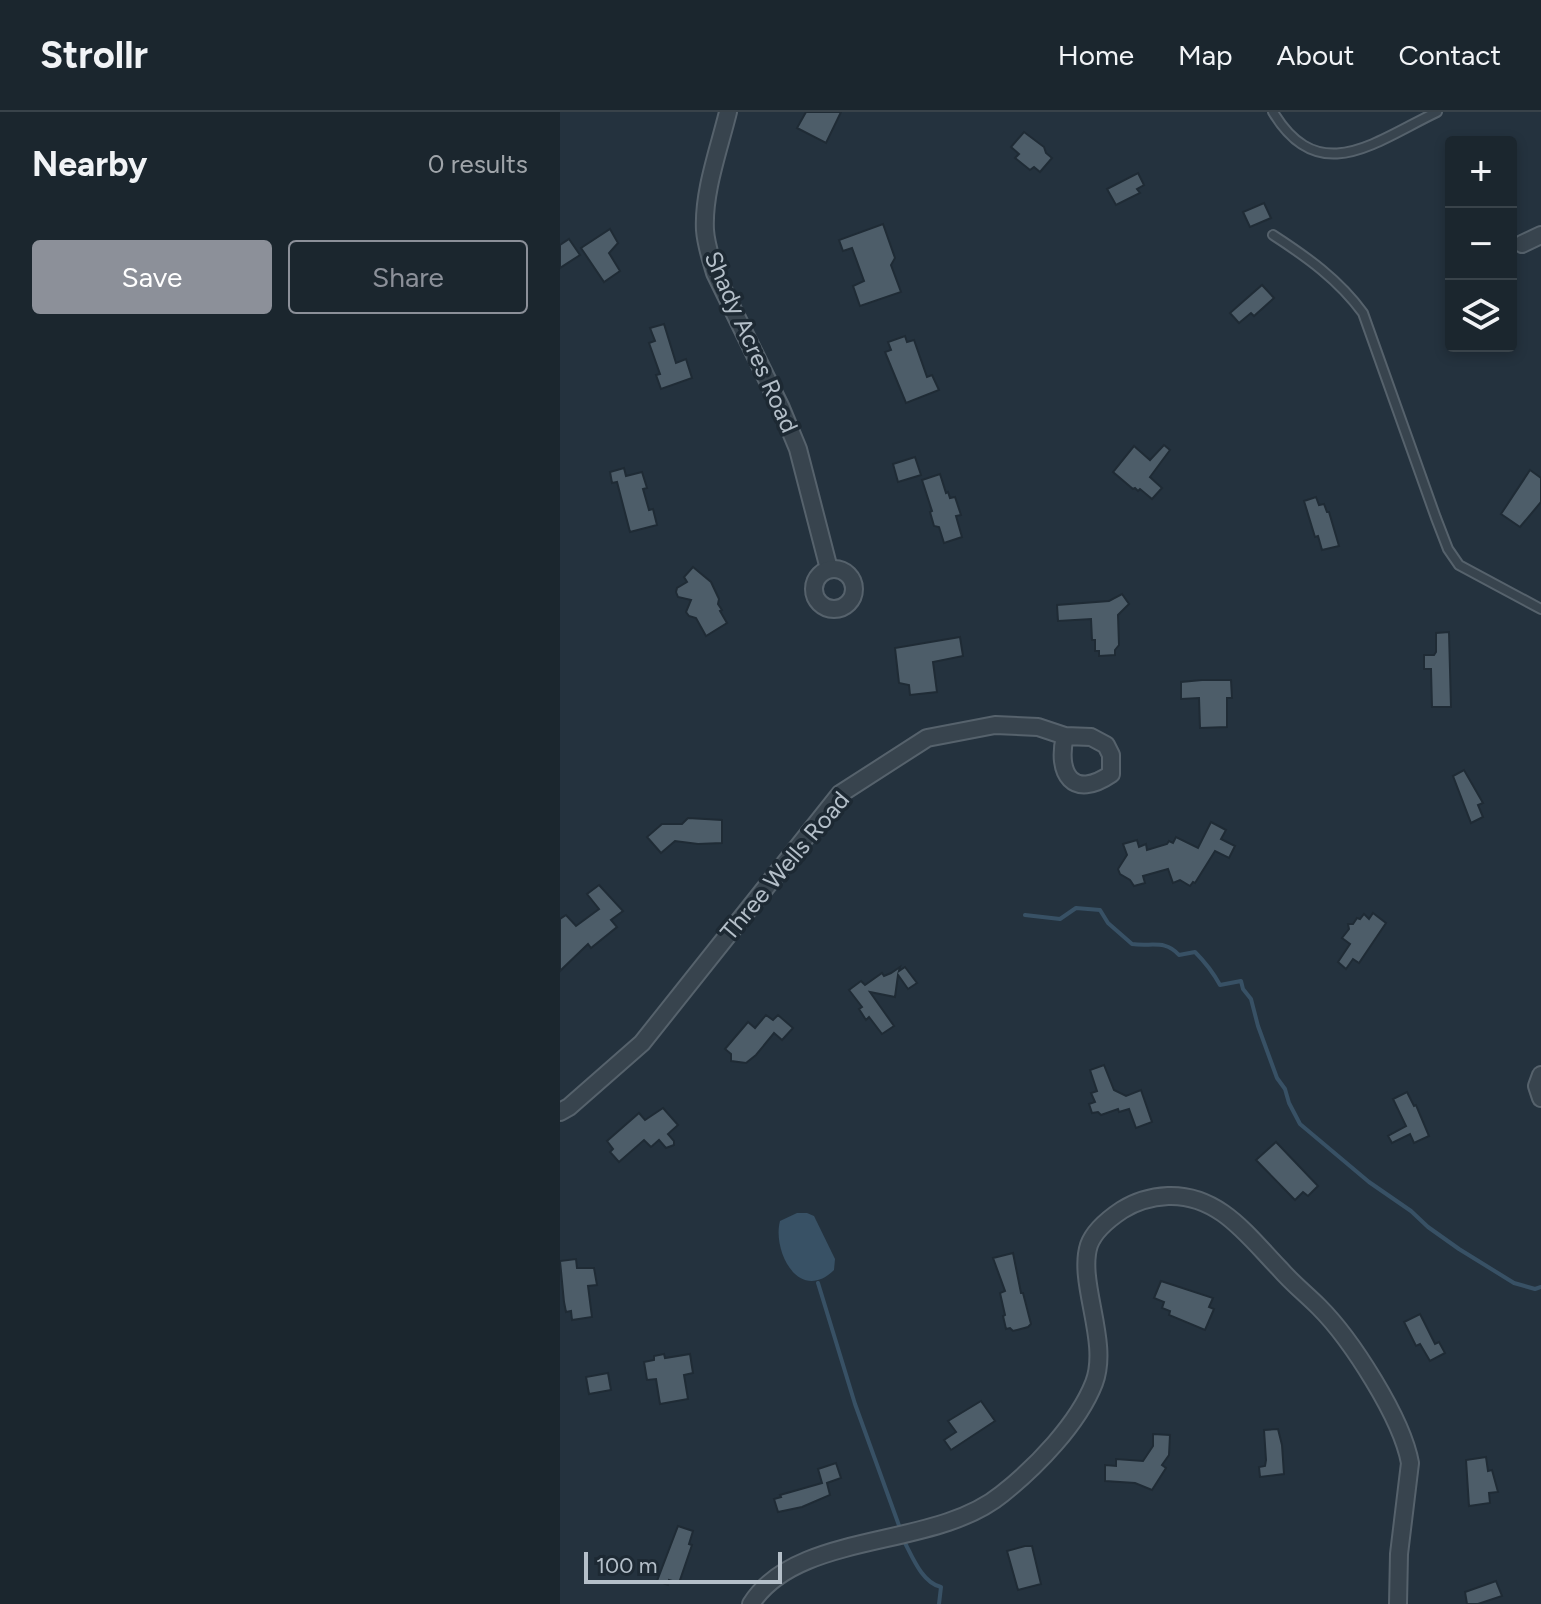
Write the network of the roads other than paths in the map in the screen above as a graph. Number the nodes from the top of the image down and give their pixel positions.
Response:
1 (728, 112) edge
2 (1273, 112) edge
3 (1437, 112) edge
4 (1273, 235) dead end
5 (1541, 235) edge
6 (1522, 244) dead end
7 (829, 569) dead end
8 (1541, 609) edge
9 (1065, 736) dead end
10 (1541, 1075) edge
11 (1541, 1098) edge
12 (560, 1112) edge
13 (751, 1604) edge
14 (1398, 1604) edge

1 - 7 street, Shady Acres Road
2 - 3 lane
4 - 8 lane
5 - 6 street
9 - 12 street, Three Wells Road
10 - 11 street
13 - 14 street

